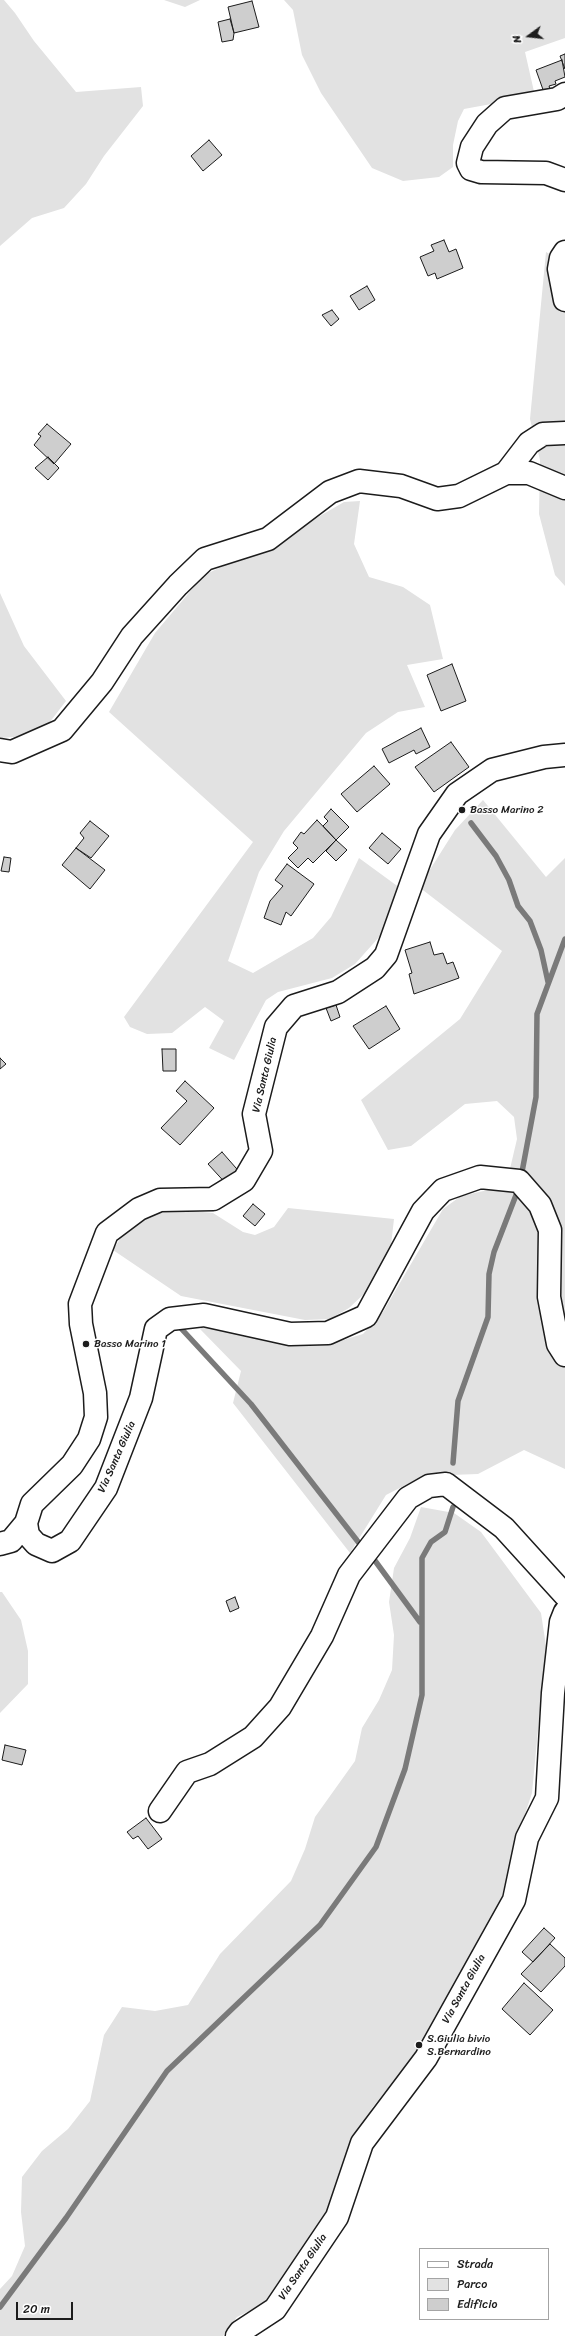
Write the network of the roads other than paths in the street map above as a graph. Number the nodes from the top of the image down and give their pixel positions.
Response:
1 (565, 94) edge
2 (565, 180) edge
3 (565, 252) edge
4 (565, 300) edge
5 (565, 433) edge
6 (506, 473) junction
7 (565, 488) edge
8 (0, 750) edge
9 (565, 755) edge
10 (565, 1355) edge
11 (26, 1523) junction
12 (0, 1544) edge
13 (565, 1594) edge
14 (565, 1612) edge
15 (160, 1811) dead end
16 (237, 2336) edge

1 - 2 street
3 - 4 street
5 - 6 street
6 - 7 street
6 - 8 street
9 - 11 street, Via Santa Giulia
10 - 11 street, Via Santa Giulia
11 - 12 street
13 - 15 street
14 - 16 street, Via Santa Giulia

